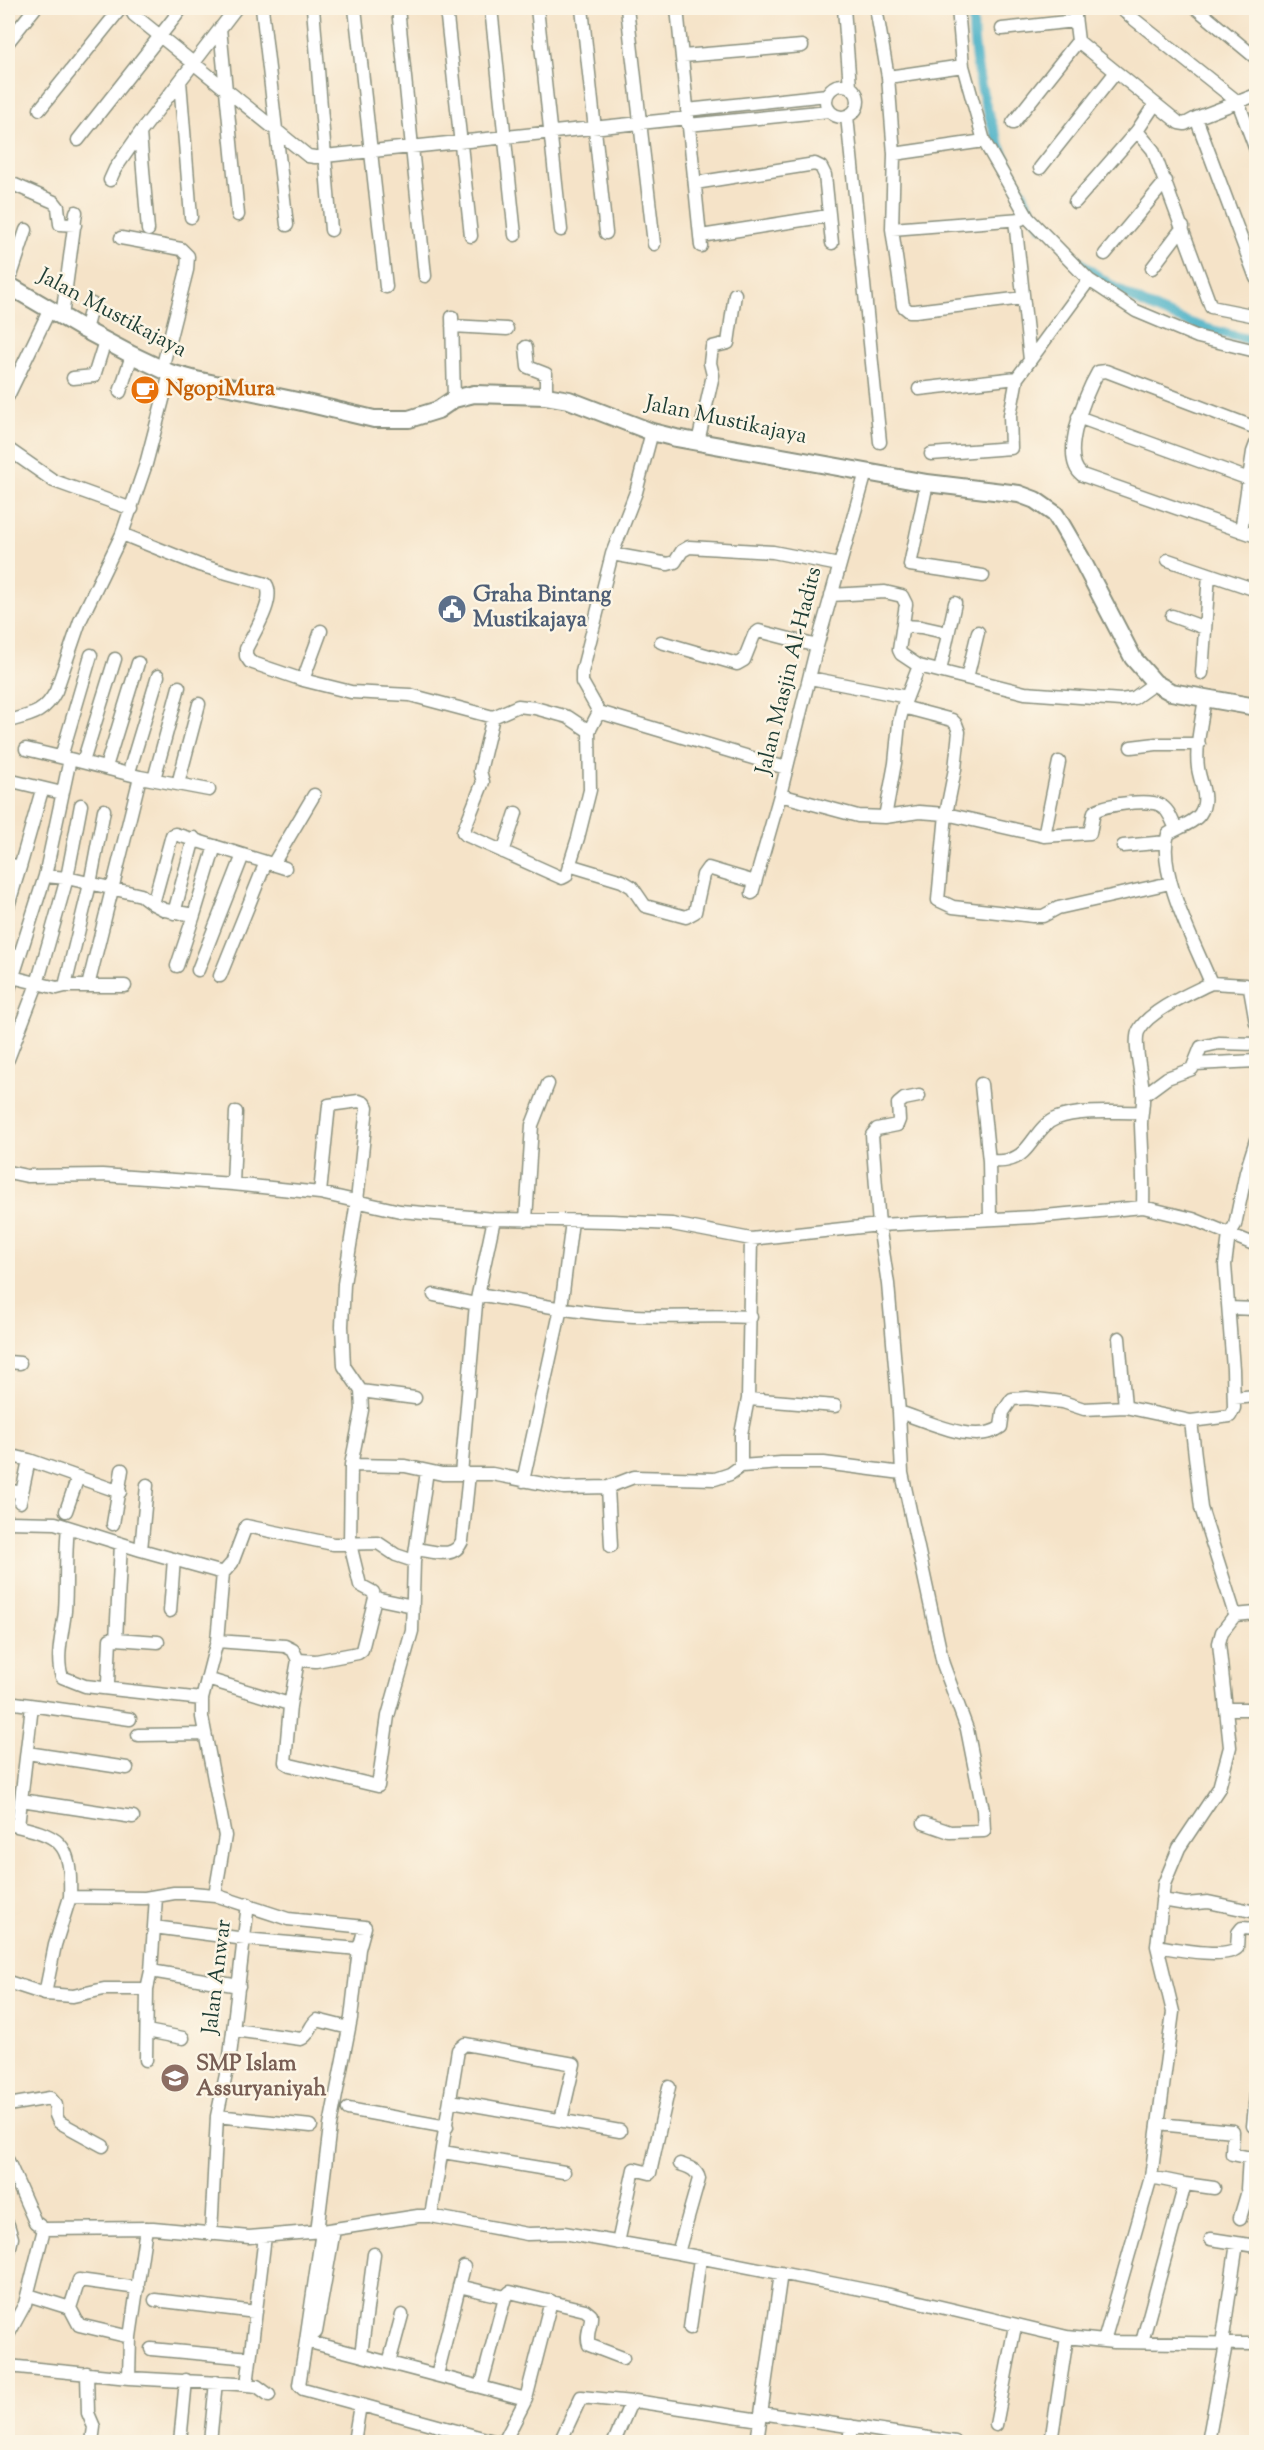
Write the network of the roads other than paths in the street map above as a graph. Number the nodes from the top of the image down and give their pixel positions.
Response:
1 (34, 8) edge
2 (182, 8) edge
3 (236, 8) edge
4 (262, 8) edge
5 (313, 8) edge
6 (355, 8) edge
7 (398, 8) edge
8 (446, 8) edge
9 (491, 8) edge
10 (537, 8) edge
11 (582, 8) edge
12 (627, 8) edge
13 (680, 8) edge
14 (844, 8) edge
15 (876, 8) edge
16 (958, 8) edge
17 (1074, 8) edge
18 (1120, 8) edge
19 (1196, 8) edge
20 (123, 10) edge
21 (1075, 21) junction
22 (220, 28) junction
23 (1002, 29) dead end
24 (160, 36) junction
25 (1078, 41) junction
26 (8, 42) edge
27 (802, 46) dead end
28 (682, 56) junction
29 (1257, 57) edge
30 (193, 63) junction
31 (963, 66) junction
32 (1116, 72) junction
33 (888, 77) junction
34 (180, 81) junction
35 (850, 87) junction
36 (226, 91) junction
37 (827, 95) junction
38 (1257, 95) edge
39 (1238, 102) junction
40 (1155, 104) junction
41 (40, 109) dead end
42 (829, 111) junction
43 (847, 116) junction
44 (688, 118) junction
45 (1196, 118) junction
46 (640, 123) junction
47 (1013, 123) dead end
48 (595, 128) junction
49 (276, 131) junction
50 (1137, 131) junction
51 (140, 133) junction
52 (551, 133) junction
53 (505, 138) junction
54 (78, 140) dead end
55 (984, 141) junction
56 (460, 142) junction
57 (412, 147) junction
58 (1257, 150) edge
59 (371, 152) junction
60 (894, 154) junction
61 (325, 157) junction
62 (1040, 168) dead end
63 (110, 180) dead end
64 (1166, 181) junction
65 (8, 182) edge
66 (695, 183) junction
67 (1076, 202) dead end
68 (76, 212) dead end
69 (238, 215) dead end
70 (828, 216) junction
71 (191, 217) dead end
72 (1028, 218) junction
73 (1015, 220) junction
74 (75, 225) junction
75 (287, 225) dead end
76 (1183, 227) junction
77 (892, 229) junction
78 (26, 230) dead end
79 (148, 230) dead end
80 (331, 230) dead end
81 (561, 230) dead end
82 (606, 233) dead end
83 (515, 235) dead end
84 (471, 236) dead end
85 (121, 238) dead end
86 (832, 243) dead end
87 (654, 244) dead end
88 (1105, 254) dead end
89 (1152, 268) dead end
90 (425, 276) dead end
91 (1257, 278) edge
92 (1089, 280) junction
93 (8, 285) edge
94 (386, 287) dead end
95 (735, 294) dead end
96 (1023, 298) junction
97 (92, 304) dead end
98 (56, 313) junction
99 (1257, 316) edge
100 (507, 328) dead end
101 (85, 330) junction
102 (105, 341) junction
103 (526, 347) dead end
104 (1257, 351) edge
105 (132, 355) junction
106 (1030, 360) junction
107 (166, 371) junction
108 (73, 378) dead end
109 (1017, 378) junction
110 (919, 389) dead end
111 (120, 392) dead end
112 (8, 396) edge
113 (546, 396) junction
114 (454, 399) junction
115 (1078, 417) junction
116 (1257, 428) edge
117 (652, 432) junction
118 (698, 442) junction
119 (880, 442) dead end
120 (1257, 444) edge
121 (8, 449) edge
122 (931, 454) dead end
123 (866, 472) junction
124 (1249, 479) junction
125 (927, 483) junction
126 (132, 509) junction
127 (1241, 531) junction
128 (122, 534) junction
129 (1257, 536) edge
130 (612, 554) junction
131 (1168, 560) dead end
132 (839, 565) junction
133 (1209, 574) junction
134 (983, 576) dead end
135 (1257, 590) edge
136 (831, 595) junction
137 (955, 603) dead end
138 (1173, 616) dead end
139 (903, 626) junction
140 (1205, 628) junction
141 (321, 631) dead end
142 (978, 632) dead end
143 (948, 633) junction
144 (662, 642) dead end
145 (817, 646) junction
146 (91, 655) dead end
147 (115, 659) dead end
148 (138, 663) dead end
149 (919, 666) junction
150 (940, 671) junction
151 (1202, 673) dead end
152 (158, 676) dead end
153 (810, 678) junction
154 (967, 678) junction
155 (303, 680) junction
156 (1155, 683) junction
157 (179, 687) dead end
158 (1205, 698) junction
159 (905, 702) junction
160 (198, 704) dead end
161 (1257, 707) edge
162 (599, 712) junction
163 (493, 717) junction
164 (8, 721) edge
165 (589, 731) junction
166 (1199, 744) junction
167 (1131, 747) dead end
168 (26, 749) dead end
169 (65, 758) junction
170 (83, 762) junction
171 (1059, 762) dead end
172 (106, 767) junction
173 (786, 768) junction
174 (134, 775) junction
175 (154, 779) junction
176 (8, 780) edge
177 (178, 784) junction
178 (42, 789) junction
179 (209, 790) dead end
180 (62, 794) junction
181 (314, 795) dead end
182 (780, 795) junction
183 (81, 805) dead end
184 (104, 810) dead end
185 (516, 813) dead end
186 (946, 814) junction
187 (885, 818) junction
188 (1176, 829) junction
189 (1044, 836) junction
190 (194, 838) junction
191 (1166, 842) junction
192 (215, 846) junction
193 (1123, 846) dead end
194 (503, 852) junction
195 (243, 855) junction
196 (8, 864) edge
197 (275, 865) junction
198 (569, 866) junction
199 (20, 867) junction
200 (45, 876) junction
201 (67, 878) junction
202 (1170, 883) junction
203 (90, 884) junction
204 (114, 890) junction
205 (153, 904) junction
206 (8, 906) edge
207 (174, 913) junction
208 (194, 915) junction
209 (177, 966) dead end
210 (198, 970) dead end
211 (220, 975) dead end
212 (10, 977) edge
213 (1211, 983) junction
214 (37, 984) junction
215 (65, 986) junction
216 (88, 986) junction
217 (125, 986) dead end
218 (8, 993) edge
219 (1254, 1006) edge
220 (1257, 1023) edge
221 (1257, 1044) edge
222 (8, 1059) edge
223 (1257, 1061) edge
224 (1195, 1064) junction
225 (548, 1084) dead end
226 (981, 1084) dead end
227 (1144, 1095) junction
228 (919, 1096) dead end
229 (236, 1112) dead end
230 (1142, 1112) junction
231 (1257, 1140) edge
232 (989, 1161) junction
233 (8, 1172) edge
234 (233, 1185) junction
235 (320, 1193) junction
236 (357, 1201) junction
237 (1143, 1207) junction
238 (990, 1219) junction
239 (495, 1220) junction
240 (525, 1220) junction
241 (572, 1221) junction
242 (879, 1225) junction
243 (1229, 1235) junction
244 (751, 1239) junction
245 (1257, 1245) edge
246 (434, 1295) dead end
247 (477, 1299) junction
248 (561, 1308) junction
249 (1228, 1308) junction
250 (1257, 1309) edge
251 (751, 1317) junction
252 (1119, 1338) dead end
253 (361, 1391) junction
254 (1257, 1396) edge
255 (415, 1398) dead end
256 (1234, 1398) junction
257 (748, 1399) junction
258 (835, 1406) dead end
259 (1125, 1407) junction
260 (899, 1412) junction
261 (1191, 1421) junction
262 (8, 1455) edge
263 (29, 1460) junction
264 (351, 1465) junction
265 (741, 1466) junction
266 (122, 1470) dead end
267 (427, 1471) junction
268 (902, 1473) junction
269 (465, 1474) junction
270 (78, 1477) junction
271 (523, 1481) junction
272 (147, 1485) dead end
273 (608, 1486) junction
274 (8, 1491) edge
275 (120, 1492) junction
276 (66, 1511) dead end
277 (8, 1522) edge
278 (113, 1524) dead end
279 (68, 1527) junction
280 (121, 1544) junction
281 (350, 1544) junction
282 (610, 1546) dead end
283 (141, 1550) junction
284 (415, 1555) junction
285 (174, 1559) junction
286 (223, 1573) junction
287 (375, 1598) junction
288 (413, 1606) junction
289 (170, 1611) dead end
290 (1257, 1613) edge
291 (1235, 1616) junction
292 (116, 1639) junction
293 (217, 1641) junction
294 (158, 1642) dead end
295 (298, 1660) junction
296 (207, 1679) junction
297 (108, 1683) dead end
298 (202, 1699) junction
299 (8, 1702) edge
300 (32, 1706) junction
301 (290, 1706) junction
302 (1226, 1709) junction
303 (1257, 1709) edge
304 (130, 1719) dead end
305 (205, 1734) junction
306 (138, 1735) dead end
307 (27, 1753) junction
308 (127, 1768) dead end
309 (21, 1800) junction
310 (133, 1817) dead end
311 (924, 1823) dead end
312 (13, 1825) edge
313 (215, 1895) junction
314 (70, 1897) junction
315 (156, 1897) junction
316 (1162, 1900) junction
317 (248, 1904) junction
318 (1257, 1912) edge
319 (154, 1927) junction
320 (1257, 1929) edge
321 (244, 1939) junction
322 (1157, 1946) junction
323 (359, 1949) junction
324 (151, 1971) junction
325 (8, 1982) edge
326 (239, 1986) junction
327 (147, 1989) junction
328 (45, 1994) junction
329 (350, 2028) junction
330 (234, 2030) junction
331 (147, 2031) junction
332 (183, 2038) dead end
333 (146, 2060) dead end
334 (669, 2087) dead end
335 (1257, 2096) edge
336 (451, 2101) junction
337 (8, 2105) edge
338 (348, 2109) dead end
339 (217, 2116) junction
340 (561, 2120) junction
341 (1158, 2124) junction
342 (311, 2126) dead end
343 (1255, 2126) edge
344 (447, 2127) junction
345 (1233, 2130) junction
346 (620, 2131) dead end
347 (104, 2146) dead end
348 (443, 2152) junction
349 (1253, 2158) edge
350 (8, 2161) edge
351 (680, 2164) dead end
352 (564, 2172) dead end
353 (1150, 2177) junction
354 (1185, 2184) junction
355 (1214, 2188) dead end
356 (1252, 2193) edge
357 (432, 2216) junction
358 (1240, 2218) dead end
359 (8, 2225) edge
360 (146, 2228) junction
361 (44, 2229) junction
362 (324, 2231) junction
363 (211, 2234) junction
364 (265, 2236) junction
365 (1211, 2239) dead end
366 (618, 2243) junction
367 (1238, 2243) junction
368 (1257, 2246) edge
369 (678, 2253) junction
370 (374, 2254) dead end
371 (8, 2255) edge
372 (700, 2259) junction
373 (464, 2267) dead end
374 (781, 2273) junction
375 (459, 2286) junction
376 (138, 2288) junction
377 (28, 2295) junction
378 (505, 2298) junction
379 (155, 2300) dead end
380 (551, 2301) junction
381 (70, 2308) junction
382 (256, 2312) junction
383 (402, 2315) dead end
384 (1015, 2326) junction
385 (690, 2328) dead end
386 (8, 2335) edge
387 (130, 2337) junction
388 (1067, 2337) junction
389 (306, 2341) junction
390 (1104, 2341) junction
391 (1142, 2342) junction
392 (1224, 2344) junction
393 (1257, 2344) edge
394 (151, 2349) dead end
395 (361, 2355) junction
396 (250, 2358) junction
397 (623, 2358) dead end
398 (389, 2363) junction
399 (8, 2366) edge
400 (87, 2373) junction
401 (437, 2375) junction
402 (248, 2377) dead end
403 (129, 2378) junction
404 (186, 2380) junction
405 (216, 2382) junction
406 (481, 2387) junction
407 (269, 2395) dead end
408 (526, 2399) junction
409 (632, 2402) junction
410 (360, 2405) junction
411 (760, 2417) junction
412 (996, 2425) dead end
413 (851, 2426) junction
414 (895, 2437) edge
415 (92, 2442) edge
416 (180, 2442) edge
417 (210, 2442) edge
418 (354, 2442) edge
419 (497, 2442) edge
420 (504, 2442) edge
421 (560, 2442) edge
422 (614, 2442) edge
423 (757, 2442) edge
424 (849, 2442) edge
425 (955, 2442) edge
426 (1051, 2442) edge
427 (1208, 2442) edge

1 - 26 street
2 - 24 street
3 - 22 street
4 - 49 street
5 - 61 street
6 - 59 street
7 - 57 street
8 - 56 street
9 - 53 street
10 - 52 street
11 - 48 street
12 - 46 street
13 - 28 street
14 - 35 street
15 - 33 street
16 - 31 street
17 - 21 street
18 - 39 street
19 - 29 street
20 - 24 street
20 - 41 street
21 - 23 street
21 - 25 street
22 - 30 street
22 - 36 street
24 - 30 street
24 - 54 street
25 - 32 street
25 - 47 street
27 - 28 street
28 - 44 street
30 - 34 street
30 - 36 street
31 - 33 street
31 - 55 street
32 - 40 street
32 - 62 street
33 - 60 street
34 - 51 street
34 - 71 street
35 - 37 street
35 - 43 street
36 - 49 street
36 - 69 street
37 - 42 street
37 - 44 street
38 - 39 street
39 - 45 street
39 - 58 street
40 - 45 street
40 - 50 street
42 - 43 street
42 - 44 street
43 - 119 street
44 - 46 street
44 - 66 street
45 - 91 street
46 - 48 street
46 - 87 street
48 - 52 street
48 - 82 street
49 - 61 street
49 - 75 street
50 - 64 street
50 - 67 street
51 - 63 street
51 - 79 street
52 - 53 street
52 - 81 street
53 - 56 street
53 - 83 street
55 - 60 street
55 - 72 street
56 - 57 street
56 - 84 street
57 - 59 street
57 - 90 street
59 - 61 street
59 - 94 street
60 - 77 street
61 - 80 street
64 - 76 street
64 - 88 street
65 - 74 street
66 - 70 street
66 - 70 street
68 - 74 street
70 - 86 street
72 - 73 street
72 - 92 street
73 - 77 street
73 - 96 street
74 - 98 street
76 - 89 street
76 - 99 street
77 - 96 street
78 - 93 street
85 - 107 street
92 - 104 street
92 - 106 street
93 - 98 main road, Jalan Mustikajaya
95 - 118 street
96 - 106 street
97 - 101 street
98 - 101 main road, Jalan Mustikajaya
98 - 112 street
100 - 114 street
101 - 102 main road, Jalan Mustikajaya
102 - 105 main road, Jalan Mustikajaya
102 - 108 street
103 - 113 street
105 - 107 main road, Jalan Mustikajaya
105 - 111 street
106 - 109 street
107 - 114 main road, Jalan Mustikajaya
107 - 126 street
109 - 110 street
109 - 122 street
113 - 114 main road, Jalan Mustikajaya
113 - 117 main road, Jalan Mustikajaya
115 - 116 street
115 - 124 street
115 - 127 street
117 - 118 main road, Jalan Mustikajaya
117 - 130 street
118 - 123 main road, Jalan Mustikajaya
120 - 124 street
121 - 126 street
123 - 125 main road, Jalan Mustikajaya
123 - 132 street, Jalan Masjin Al-Hadits
124 - 127 street
125 - 134 street
125 - 156 main road, Jalan Mustikajaya
126 - 128 street
127 - 129 street
128 - 155 street
128 - 164 street
130 - 132 street
130 - 162 street
131 - 133 street
132 - 136 street, Jalan Masjin Al-Hadits
133 - 135 street
133 - 140 street
136 - 139 street
136 - 145 street, Jalan Masjin Al-Hadits
137 - 143 street
138 - 140 street
139 - 143 street
139 - 149 street
140 - 151 street
141 - 155 street
142 - 154 street
143 - 150 street
144 - 145 street
145 - 153 street, Jalan Masjin Al-Hadits
146 - 169 street
147 - 170 street
148 - 172 street
149 - 150 street
149 - 159 street
150 - 154 street
152 - 174 street
153 - 159 street
153 - 173 street, Jalan Masjin Al-Hadits
154 - 156 street
155 - 163 street
156 - 158 main road, Jalan Mustikajaya
157 - 175 street
158 - 161 main road, Jalan Mustikajaya
158 - 166 street
159 - 186 street
159 - 187 street
160 - 177 street
162 - 165 street
162 - 173 street
163 - 165 street
163 - 194 street
165 - 198 street
166 - 167 street
166 - 188 street
168 - 169 street
169 - 170 street
169 - 180 street
170 - 172 street
171 - 189 street
172 - 174 street
173 - 182 street, Jalan Masjin Al-Hadits
174 - 175 street
174 - 204 street
175 - 177 street
176 - 178 street
177 - 179 street
178 - 180 street
178 - 199 street
180 - 200 street
181 - 197 street
182 - 187 street, Jalan Masjin Al-Hadits
182 - 198 street
183 - 201 street
184 - 203 street
185 - 194 street
186 - 187 street, Jalan Masjin Al-Hadits
186 - 189 street, Jalan Masjin Al-Hadits
186 - 202 street
188 - 189 street, Jalan Masjin Al-Hadits
188 - 191 street
190 - 192 street
190 - 205 street
190 - 207 street
191 - 193 street
191 - 202 street
192 - 195 street
192 - 208 street
194 - 198 street
195 - 197 street
195 - 210 street
196 - 199 street
197 - 211 street
199 - 206 street
200 - 201 street
200 - 212 street
201 - 203 street
201 - 214 street
202 - 213 street
203 - 204 street
203 - 215 street
204 - 205 street
204 - 216 street
205 - 207 street
207 - 208 street
208 - 209 street
212 - 214 street
212 - 218 street
213 - 219 street
213 - 227 street
214 - 215 street
214 - 222 street
215 - 216 street
216 - 217 street
219 - 220 street
221 - 224 street
223 - 224 street
224 - 227 street
225 - 240 street
226 - 232 street
227 - 230 street
228 - 242 street
229 - 234 street
230 - 232 street
230 - 237 street
231 - 243 street
232 - 238 street
233 - 234 street
234 - 235 street
235 - 236 street
235 - 236 street
236 - 239 street
236 - 253 street
237 - 238 street
237 - 243 street
238 - 242 street
239 - 240 street
239 - 247 street
240 - 241 street
241 - 244 street
241 - 248 street
242 - 244 street
242 - 260 street
243 - 245 street
243 - 249 street
244 - 251 street
246 - 247 street
247 - 248 street
247 - 269 street
248 - 251 street
248 - 271 street
249 - 250 street
249 - 256 street
251 - 257 street
252 - 259 street
253 - 255 street
253 - 264 street
254 - 256 street
256 - 261 street
257 - 258 street
257 - 265 street
259 - 260 street
259 - 261 street
260 - 268 street
261 - 291 street
262 - 263 street
263 - 270 street
263 - 274 street
264 - 267 street
264 - 281 street
265 - 268 street
265 - 273 street
266 - 275 street
267 - 269 street
267 - 284 street
268 - 311 street
269 - 271 street
269 - 284 street
270 - 275 street
270 - 276 street
271 - 273 street
272 - 283 street
273 - 282 street
275 - 278 street
277 - 279 street
279 - 280 street
279 - 298 street
280 - 283 street
280 - 292 street
281 - 284 street
281 - 286 street
281 - 287 street
283 - 285 street
284 - 288 street
285 - 286 street
285 - 289 street
286 - 293 street
287 - 288 street
287 - 295 street
288 - 301 street
290 - 291 street
291 - 302 street
292 - 294 street
292 - 297 street
293 - 295 street
293 - 296 street
295 - 301 street
296 - 298 street
296 - 301 street
298 - 305 street
299 - 300 street
300 - 304 street
300 - 307 street
302 - 303 street
302 - 316 street
305 - 306 street
305 - 313 street
307 - 308 street
307 - 309 street
309 - 310 street
309 - 312 street
312 - 314 street
313 - 315 street
313 - 317 street
314 - 315 street
314 - 328 street
315 - 319 street
316 - 318 street
316 - 322 street
317 - 321 street, Jalan Anwar
317 - 323 street
319 - 321 street
319 - 324 street
320 - 322 street
321 - 323 street
321 - 326 street, Jalan Anwar
322 - 341 street
323 - 329 street
324 - 326 street
324 - 327 street
325 - 328 street
326 - 330 street, Jalan Anwar
327 - 328 street
327 - 331 street
329 - 330 street
329 - 362 street
330 - 339 street, Jalan Anwar
331 - 332 street
331 - 333 street
334 - 366 street
335 - 343 street
336 - 340 street
336 - 340 street
336 - 344 street
337 - 347 street
338 - 344 street
339 - 342 street
339 - 363 street, Jalan Anwar
340 - 346 street
341 - 345 street
341 - 353 street
343 - 345 street
344 - 348 street
345 - 349 street
348 - 352 street
348 - 357 street
349 - 356 street
350 - 361 street
351 - 369 street
353 - 354 street
353 - 390 street
354 - 355 street
354 - 391 street
356 - 358 street
357 - 362 street
357 - 366 street
359 - 371 street
360 - 361 street
360 - 363 street
360 - 376 street
361 - 377 street
362 - 364 street
362 - 389 street
363 - 364 street
364 - 382 street
365 - 367 street
366 - 369 street
367 - 368 street
367 - 392 street
369 - 372 street
370 - 395 street
372 - 374 street
372 - 385 street
373 - 375 street
374 - 384 street
374 - 411 street
375 - 378 street
375 - 401 street
376 - 381 street
376 - 387 street
377 - 381 street
377 - 386 street
378 - 380 street
378 - 406 street
379 - 382 street
380 - 397 street
380 - 408 street
381 - 387 street
382 - 396 street
383 - 398 street
384 - 388 street
384 - 412 street
387 - 403 street
388 - 390 street
388 - 426 street
389 - 395 street
389 - 410 street
390 - 391 street
391 - 392 street
392 - 393 street
392 - 427 street
394 - 396 street
395 - 398 street
396 - 402 street
398 - 401 street
399 - 400 street
400 - 403 street
400 - 415 street
401 - 406 street
403 - 404 street
404 - 405 street
404 - 416 street
405 - 407 street
405 - 417 street
406 - 408 street
408 - 420 street
409 - 411 street
409 - 421 street
409 - 422 street
410 - 418 street
410 - 419 street
411 - 413 street
411 - 423 street
413 - 414 street
413 - 424 street
414 - 425 street

